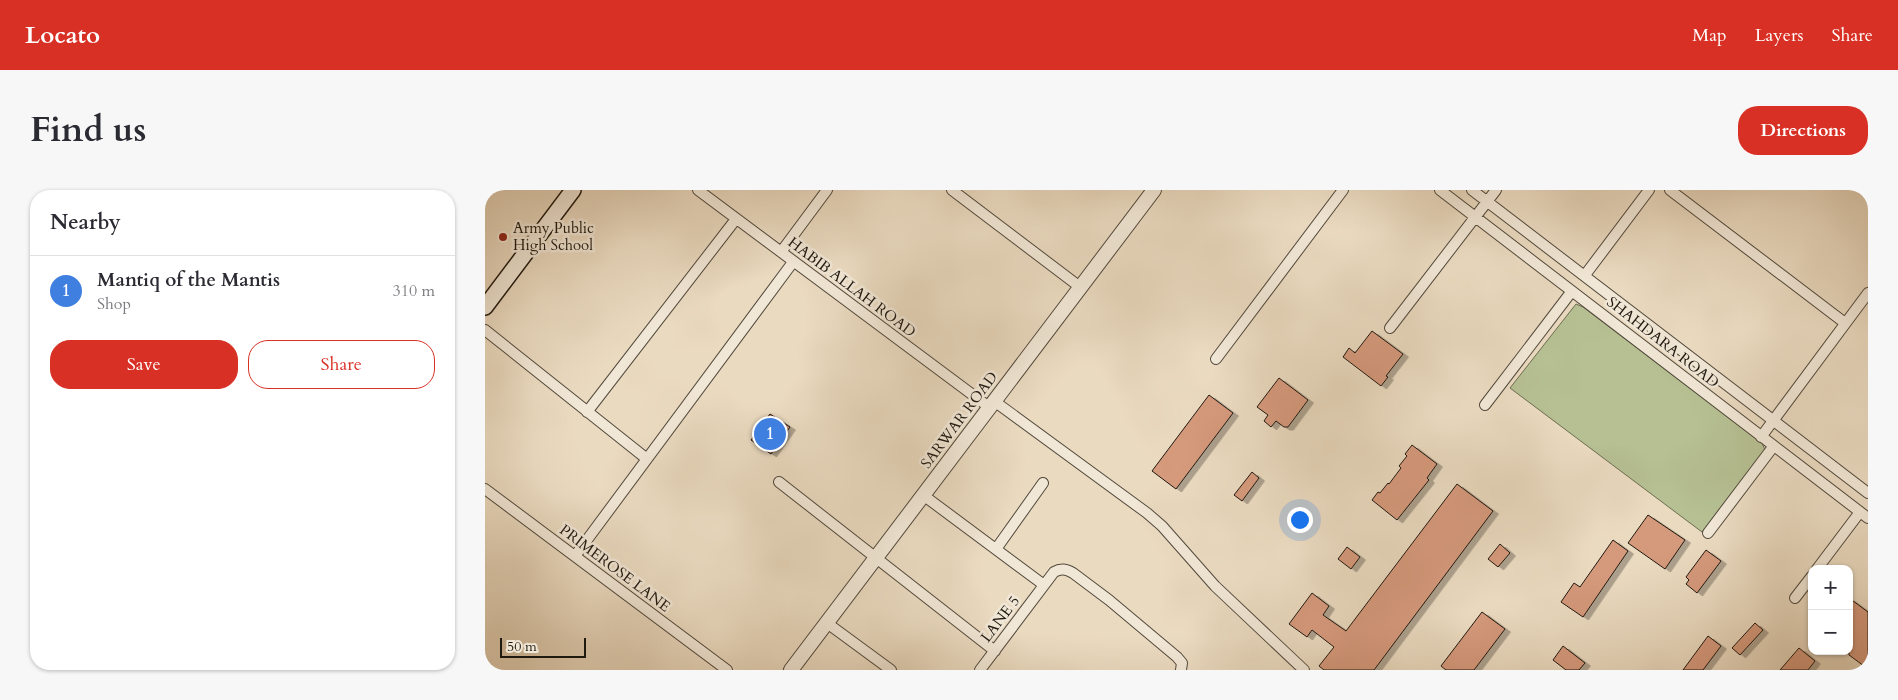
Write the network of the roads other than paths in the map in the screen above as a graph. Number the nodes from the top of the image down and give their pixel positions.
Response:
1 (573, 190) edge
2 (698, 190) edge
3 (827, 190) edge
4 (952, 190) edge
5 (1152, 190) edge
6 (1343, 190) edge
7 (1440, 190) edge
8 (1473, 190) edge
9 (1496, 190) edge
10 (1649, 190) edge
11 (1670, 190) edge
12 (1487, 202) junction
13 (1475, 217) junction
14 (735, 219) junction
15 (781, 252) junction
16 (793, 262) junction
17 (1585, 275) junction
18 (1080, 287) junction
19 (1572, 291) junction
20 (1868, 294) edge
21 (485, 307) edge
22 (1845, 323) junction
23 (1390, 328) dead end
24 (485, 330) edge
25 (1216, 359) dead end
26 (992, 404) junction
27 (1485, 405) dead end
28 (587, 412) junction
29 (1774, 420) junction
30 (1761, 437) junction
31 (1773, 446) junction
32 (647, 459) junction
33 (779, 482) dead end
34 (1043, 483) dead end
35 (485, 489) edge
36 (1868, 493) edge
37 (923, 495) junction
38 (1864, 515) edge
39 (1708, 533) dead end
40 (996, 549) junction
41 (575, 556) junction
42 (875, 559) junction
43 (1820, 565) edge
44 (1808, 581) edge
45 (1044, 586) junction
46 (1795, 598) dead end
47 (827, 623) junction
48 (995, 651) junction
49 (727, 670) edge
50 (791, 670) edge
51 (891, 670) edge
52 (980, 670) edge
53 (1181, 670) edge
54 (1304, 670) edge

1 - 21 main road
2 - 14 street, HABIB ALLAH ROAD
3 - 15 street
4 - 18 street
5 - 18 street, SARWAR ROAD
6 - 25 street
7 - 13 street, SHAHDARA ROAD
8 - 12 street, SHAHDARA ROAD
9 - 12 street
10 - 17 street
11 - 22 street
12 - 13 street
12 - 17 street, SHAHDARA ROAD
13 - 19 street, SHAHDARA ROAD
13 - 23 street
14 - 15 street, HABIB ALLAH ROAD
14 - 28 street
15 - 16 street, HABIB ALLAH ROAD
16 - 26 street, HABIB ALLAH ROAD
16 - 32 street
17 - 29 street, SHAHDARA ROAD
18 - 26 street, SARWAR ROAD
19 - 27 street
19 - 30 street, SHAHDARA ROAD
20 - 22 street
22 - 29 street
24 - 28 street
26 - 37 street, SARWAR ROAD
26 - 54 street, HABIB ALLAH ROAD
28 - 32 street
29 - 30 street
29 - 36 street, SHAHDARA ROAD
30 - 31 street, SHAHDARA ROAD
31 - 38 street, SHAHDARA ROAD
31 - 39 street
32 - 41 street
33 - 42 street
34 - 40 street
35 - 41 street, PRIMEROSE LANE
37 - 40 street
37 - 42 street, SARWAR ROAD
38 - 43 street
40 - 45 street
41 - 49 street, PRIMEROSE LANE
42 - 47 street, SARWAR ROAD
42 - 48 street
44 - 46 street
45 - 48 street, LANE 5
45 - 53 street, LANE 5
47 - 50 street, SARWAR ROAD
47 - 51 street
48 - 52 street, LANE 5

